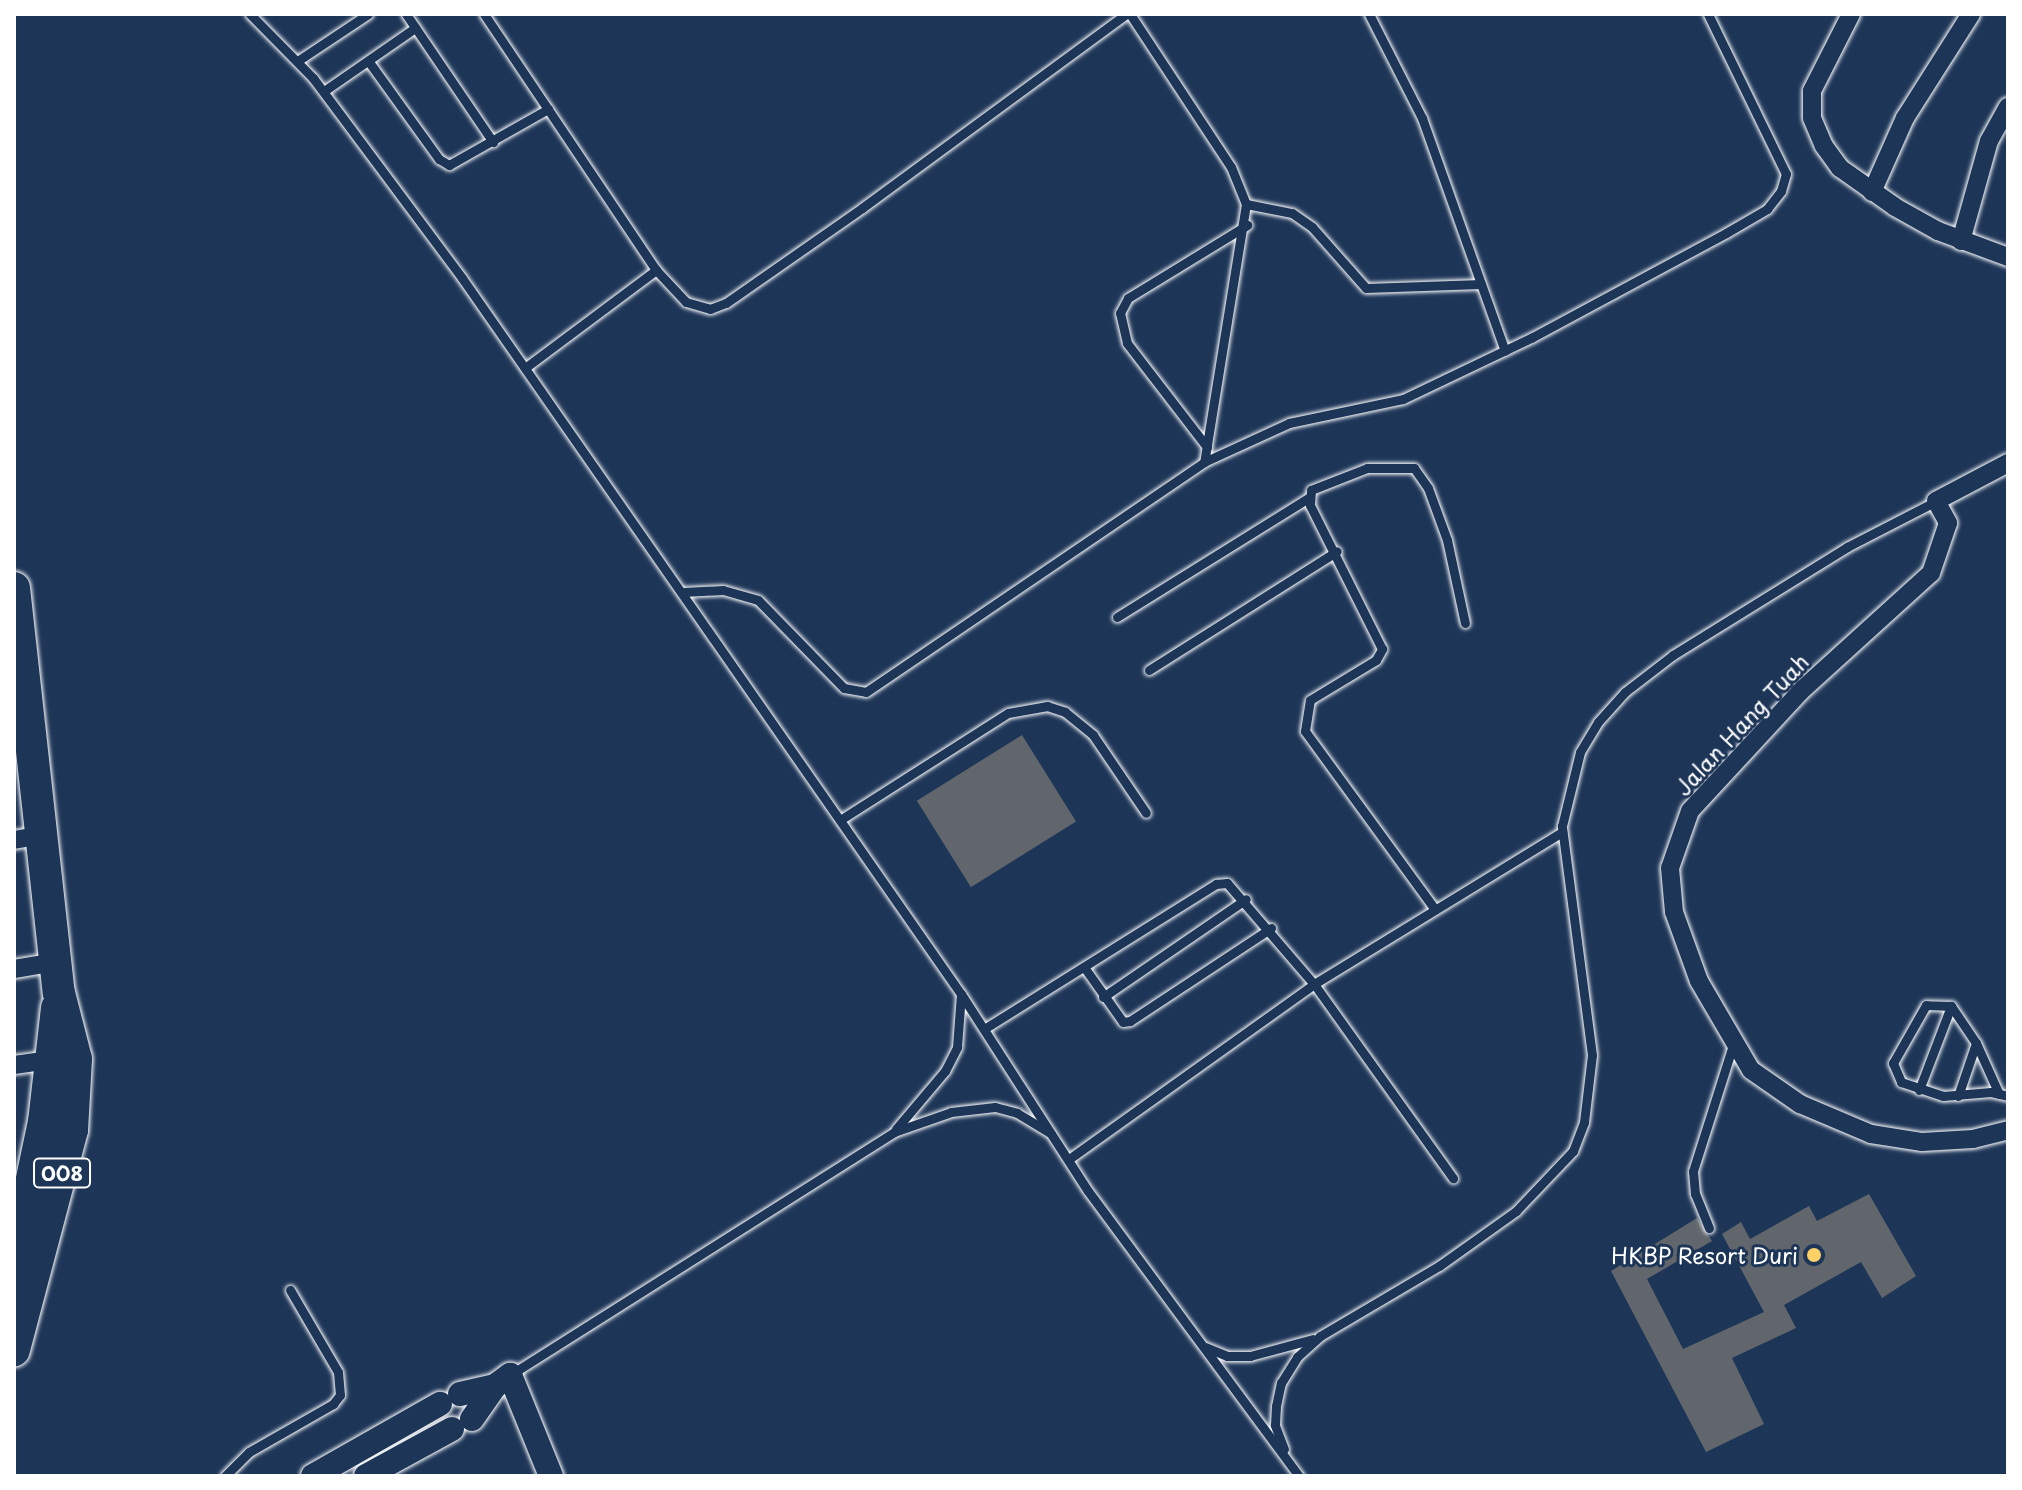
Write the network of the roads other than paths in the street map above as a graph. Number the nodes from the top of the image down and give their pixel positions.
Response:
1 (250, 14) edge
2 (368, 14) edge
3 (406, 14) edge
4 (484, 14) edge
5 (1369, 14) edge
6 (1708, 14) edge
7 (1851, 14) edge
8 (1971, 14) edge
9 (1132, 16) edge
10 (415, 28) junction
11 (299, 60) junction
12 (369, 62) junction
13 (324, 91) junction
14 (2008, 107) edge
15 (548, 109) junction
16 (493, 142) junction
17 (1872, 192) junction
18 (1246, 204) junction
19 (1247, 225) junction
20 (1961, 241) junction
21 (2008, 257) edge
22 (656, 270) junction
23 (1481, 284) junction
24 (1505, 351) junction
25 (525, 368) junction
26 (1207, 447) junction
27 (1204, 462) junction
28 (2008, 463) edge
29 (1308, 498) junction
30 (1936, 501) junction
31 (1337, 551) junction
32 (14, 588) edge
33 (683, 592) junction
34 (1117, 617) dead end
35 (1465, 623) dead end
36 (1149, 670) dead end
37 (20, 717) edge
38 (1146, 813) dead end
39 (840, 820) junction
40 (1562, 832) junction
41 (27, 838) edge
42 (1246, 899) junction
43 (1434, 908) junction
44 (1271, 928) junction
45 (1084, 967) junction
46 (14, 969) edge
47 (58, 978) junction
48 (1314, 984) junction
49 (961, 994) junction
50 (1103, 997) junction
51 (1951, 1006) junction
52 (984, 1029) junction
53 (1976, 1043) junction
54 (1733, 1045) junction
55 (49, 1060) junction
56 (14, 1065) edge
57 (1919, 1090) junction
58 (2003, 1095) edge
59 (1958, 1096) junction
60 (2008, 1130) edge
61 (894, 1132) junction
62 (1055, 1136) junction
63 (1069, 1159) junction
64 (1453, 1178) dead end
65 (1709, 1228) dead end
66 (15, 1260) edge
67 (290, 1290) dead end
68 (1190, 1331) junction
69 (1320, 1336) junction
70 (14, 1350) edge
71 (502, 1380) junction
72 (370, 1445) junction
73 (1291, 1464) junction
74 (375, 1471) edge
75 (225, 1476) edge
76 (313, 1476) edge
77 (551, 1476) edge
78 (1299, 1476) edge

1 - 11 lane
2 - 11 lane
3 - 10 lane
4 - 15 lane
5 - 23 lane
6 - 24 lane
7 - 17 street
8 - 17 street
9 - 18 lane
9 - 22 lane
10 - 12 lane
10 - 16 lane
11 - 13 lane
12 - 13 lane
12 - 16 lane
13 - 25 lane
14 - 20 street
15 - 16 lane
15 - 22 lane
17 - 20 street
18 - 19 lane
18 - 23 lane
19 - 26 lane
19 - 26 lane
20 - 21 street
22 - 25 lane
23 - 24 lane
24 - 27 lane
25 - 33 lane
26 - 27 lane
27 - 33 lane
28 - 30 street
29 - 31 lane
29 - 34 lane
29 - 35 lane
30 - 40 lane
30 - 54 street, Jalan Hang Tuah
31 - 36 lane
31 - 43 lane
32 - 37 highway, 008
33 - 39 lane
37 - 41 highway, 008
38 - 39 lane
39 - 49 lane
40 - 43 lane
40 - 69 lane
41 - 47 highway, 008
42 - 44 lane
42 - 45 lane
42 - 50 lane
43 - 48 lane
44 - 48 lane
44 - 50 lane
45 - 50 lane
45 - 52 lane
46 - 47 street
47 - 55 highway, 008
47 - 70 highway, 008
48 - 63 lane
48 - 64 lane
49 - 52 lane
49 - 61 lane
51 - 53 lane
51 - 57 lane
51 - 57 lane
52 - 62 lane
53 - 58 lane
53 - 59 lane
54 - 60 street, Jalan Hang Tuah
54 - 65 lane
55 - 56 street
55 - 66 highway, 008
57 - 59 lane
58 - 59 lane
61 - 62 lane
61 - 71 lane
62 - 63 lane
63 - 68 lane
67 - 75 lane
68 - 69 lane
68 - 73 lane
69 - 73 lane
71 - 72 street
71 - 74 street
71 - 77 street
72 - 74 street
72 - 76 street
73 - 78 lane

